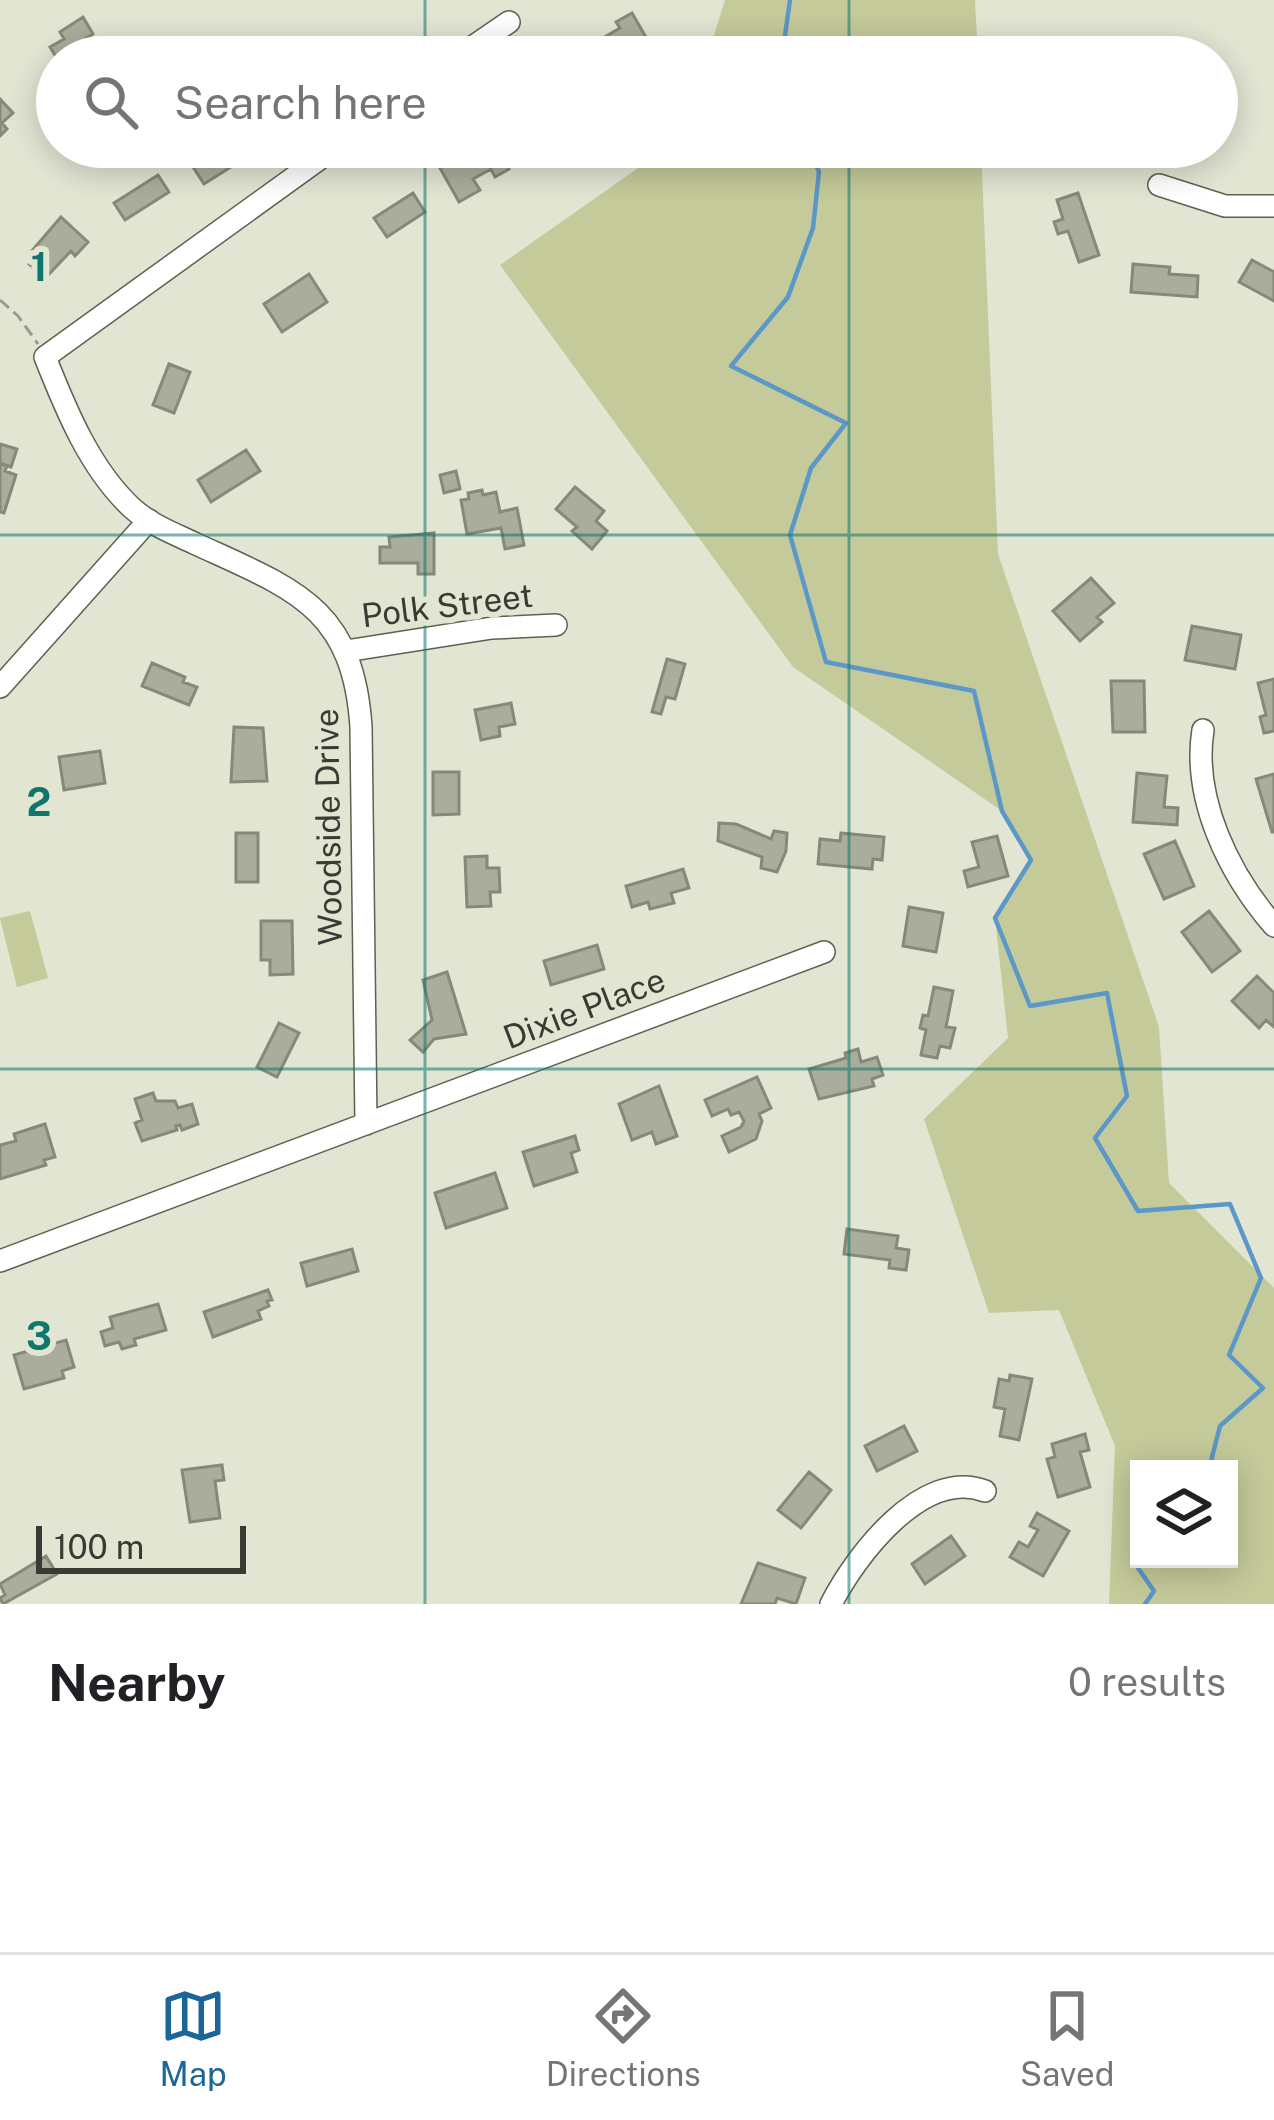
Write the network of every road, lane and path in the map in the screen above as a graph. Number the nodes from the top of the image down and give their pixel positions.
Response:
1 (509, 22) dead end
2 (489, 36) edge
3 (307, 168) edge
4 (1159, 185) dead end
5 (1274, 206) edge
6 (0, 300) edge
7 (45, 358) junction
8 (149, 520) junction
9 (556, 625) dead end
10 (346, 651) junction
11 (0, 687) edge
12 (1203, 730) dead end
13 (1274, 926) edge
14 (824, 952) dead end
15 (366, 1124) junction
16 (0, 1261) edge
17 (985, 1491) dead end
18 (831, 1604) edge

1 - 2 street
3 - 7 street
4 - 5 street
6 - 7 path
7 - 8 street, Woodside Drive
8 - 10 street, Woodside Drive
8 - 11 street
9 - 10 street, Polk Street
10 - 15 street, Woodside Drive
12 - 13 street
14 - 15 street, Dixie Place
15 - 16 street
17 - 18 street

